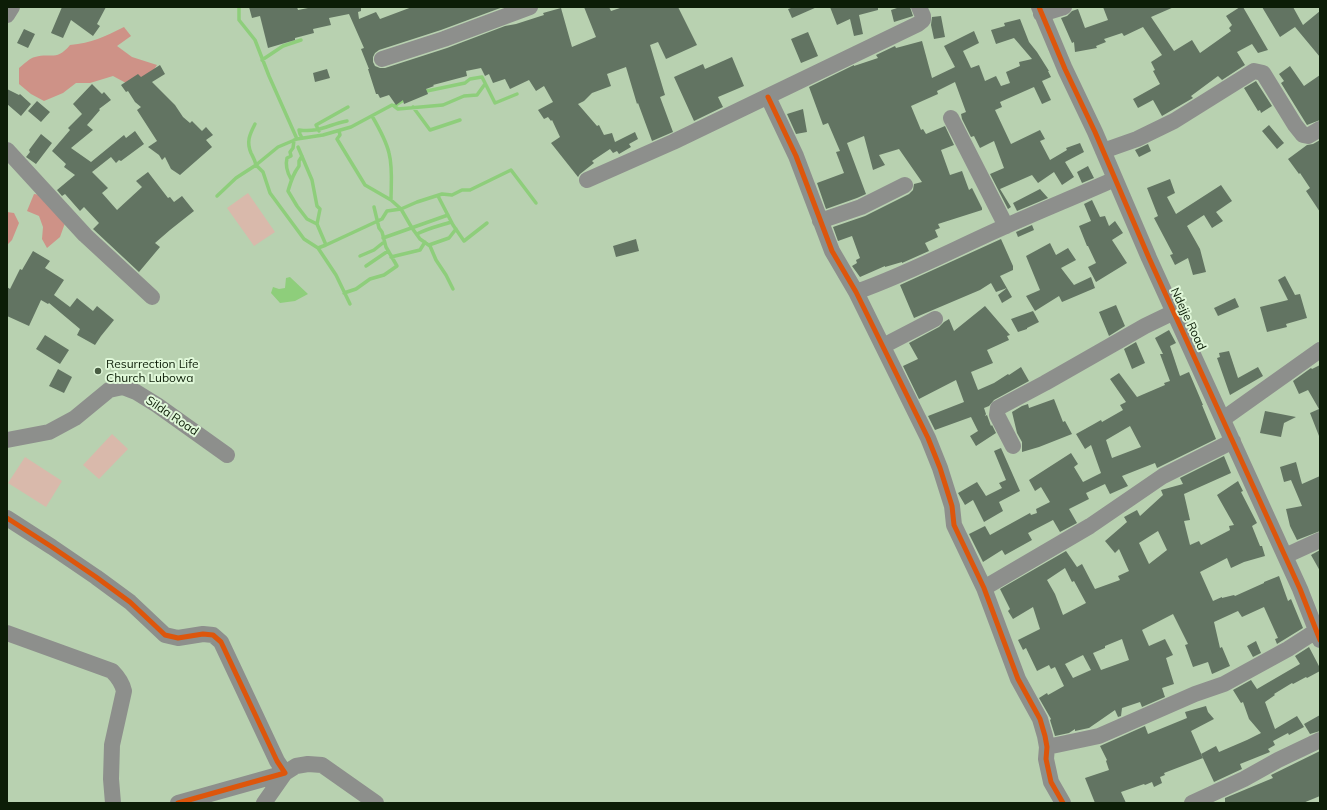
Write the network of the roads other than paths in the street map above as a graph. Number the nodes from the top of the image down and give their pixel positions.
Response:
1 (12, 7) edge
2 (530, 7) edge
3 (919, 7) edge
4 (1064, 7) edge
5 (1040, 10) edge
6 (7, 15) edge
7 (382, 59) dead end
8 (768, 97) junction
9 (951, 118) dead end
10 (1320, 129) edge
11 (7, 150) edge
12 (1103, 151) junction
13 (1115, 179) junction
14 (587, 180) dead end
15 (905, 185) dead end
16 (820, 221) junction
17 (1006, 226) junction
18 (856, 292) junction
19 (152, 297) dead end
20 (1174, 312) junction
21 (935, 318) dead end
22 (883, 346) junction
23 (1320, 350) edge
24 (1223, 419) junction
25 (7, 440) edge
26 (1233, 441) junction
27 (1013, 446) dead end
28 (227, 455) dead end
29 (7, 518) edge
30 (1320, 540) edge
31 (1284, 556) junction
32 (984, 588) junction
33 (7, 632) edge
34 (1318, 635) edge
35 (1320, 740) edge
36 (1047, 747) junction
37 (285, 772) junction
38 (113, 803) edge
39 (178, 803) edge
40 (264, 803) edge
41 (376, 803) edge
42 (1063, 803) edge
43 (1192, 803) edge

1 - 6 street
2 - 7 street
3 - 8 street
4 - 5 street
5 - 12 street, Ndejje Road
8 - 14 street
8 - 16 street
9 - 17 street
10 - 12 street
11 - 19 street
12 - 13 street, Ndejje Road
13 - 17 street
13 - 20 street, Ndejje Road
15 - 16 street
16 - 18 street
17 - 18 street
18 - 22 street
20 - 24 street, Ndejje Road
20 - 27 street
21 - 22 street
22 - 32 street
23 - 24 street
24 - 26 street, Ndejje Road
25 - 28 street, Silda Road
26 - 31 street, Ndejje Road
26 - 32 street
29 - 37 street
30 - 31 street
31 - 34 street, Ndejje Road
32 - 36 street
33 - 38 street
34 - 36 street
35 - 43 street
36 - 42 street
37 - 39 street
37 - 40 street
37 - 41 street

